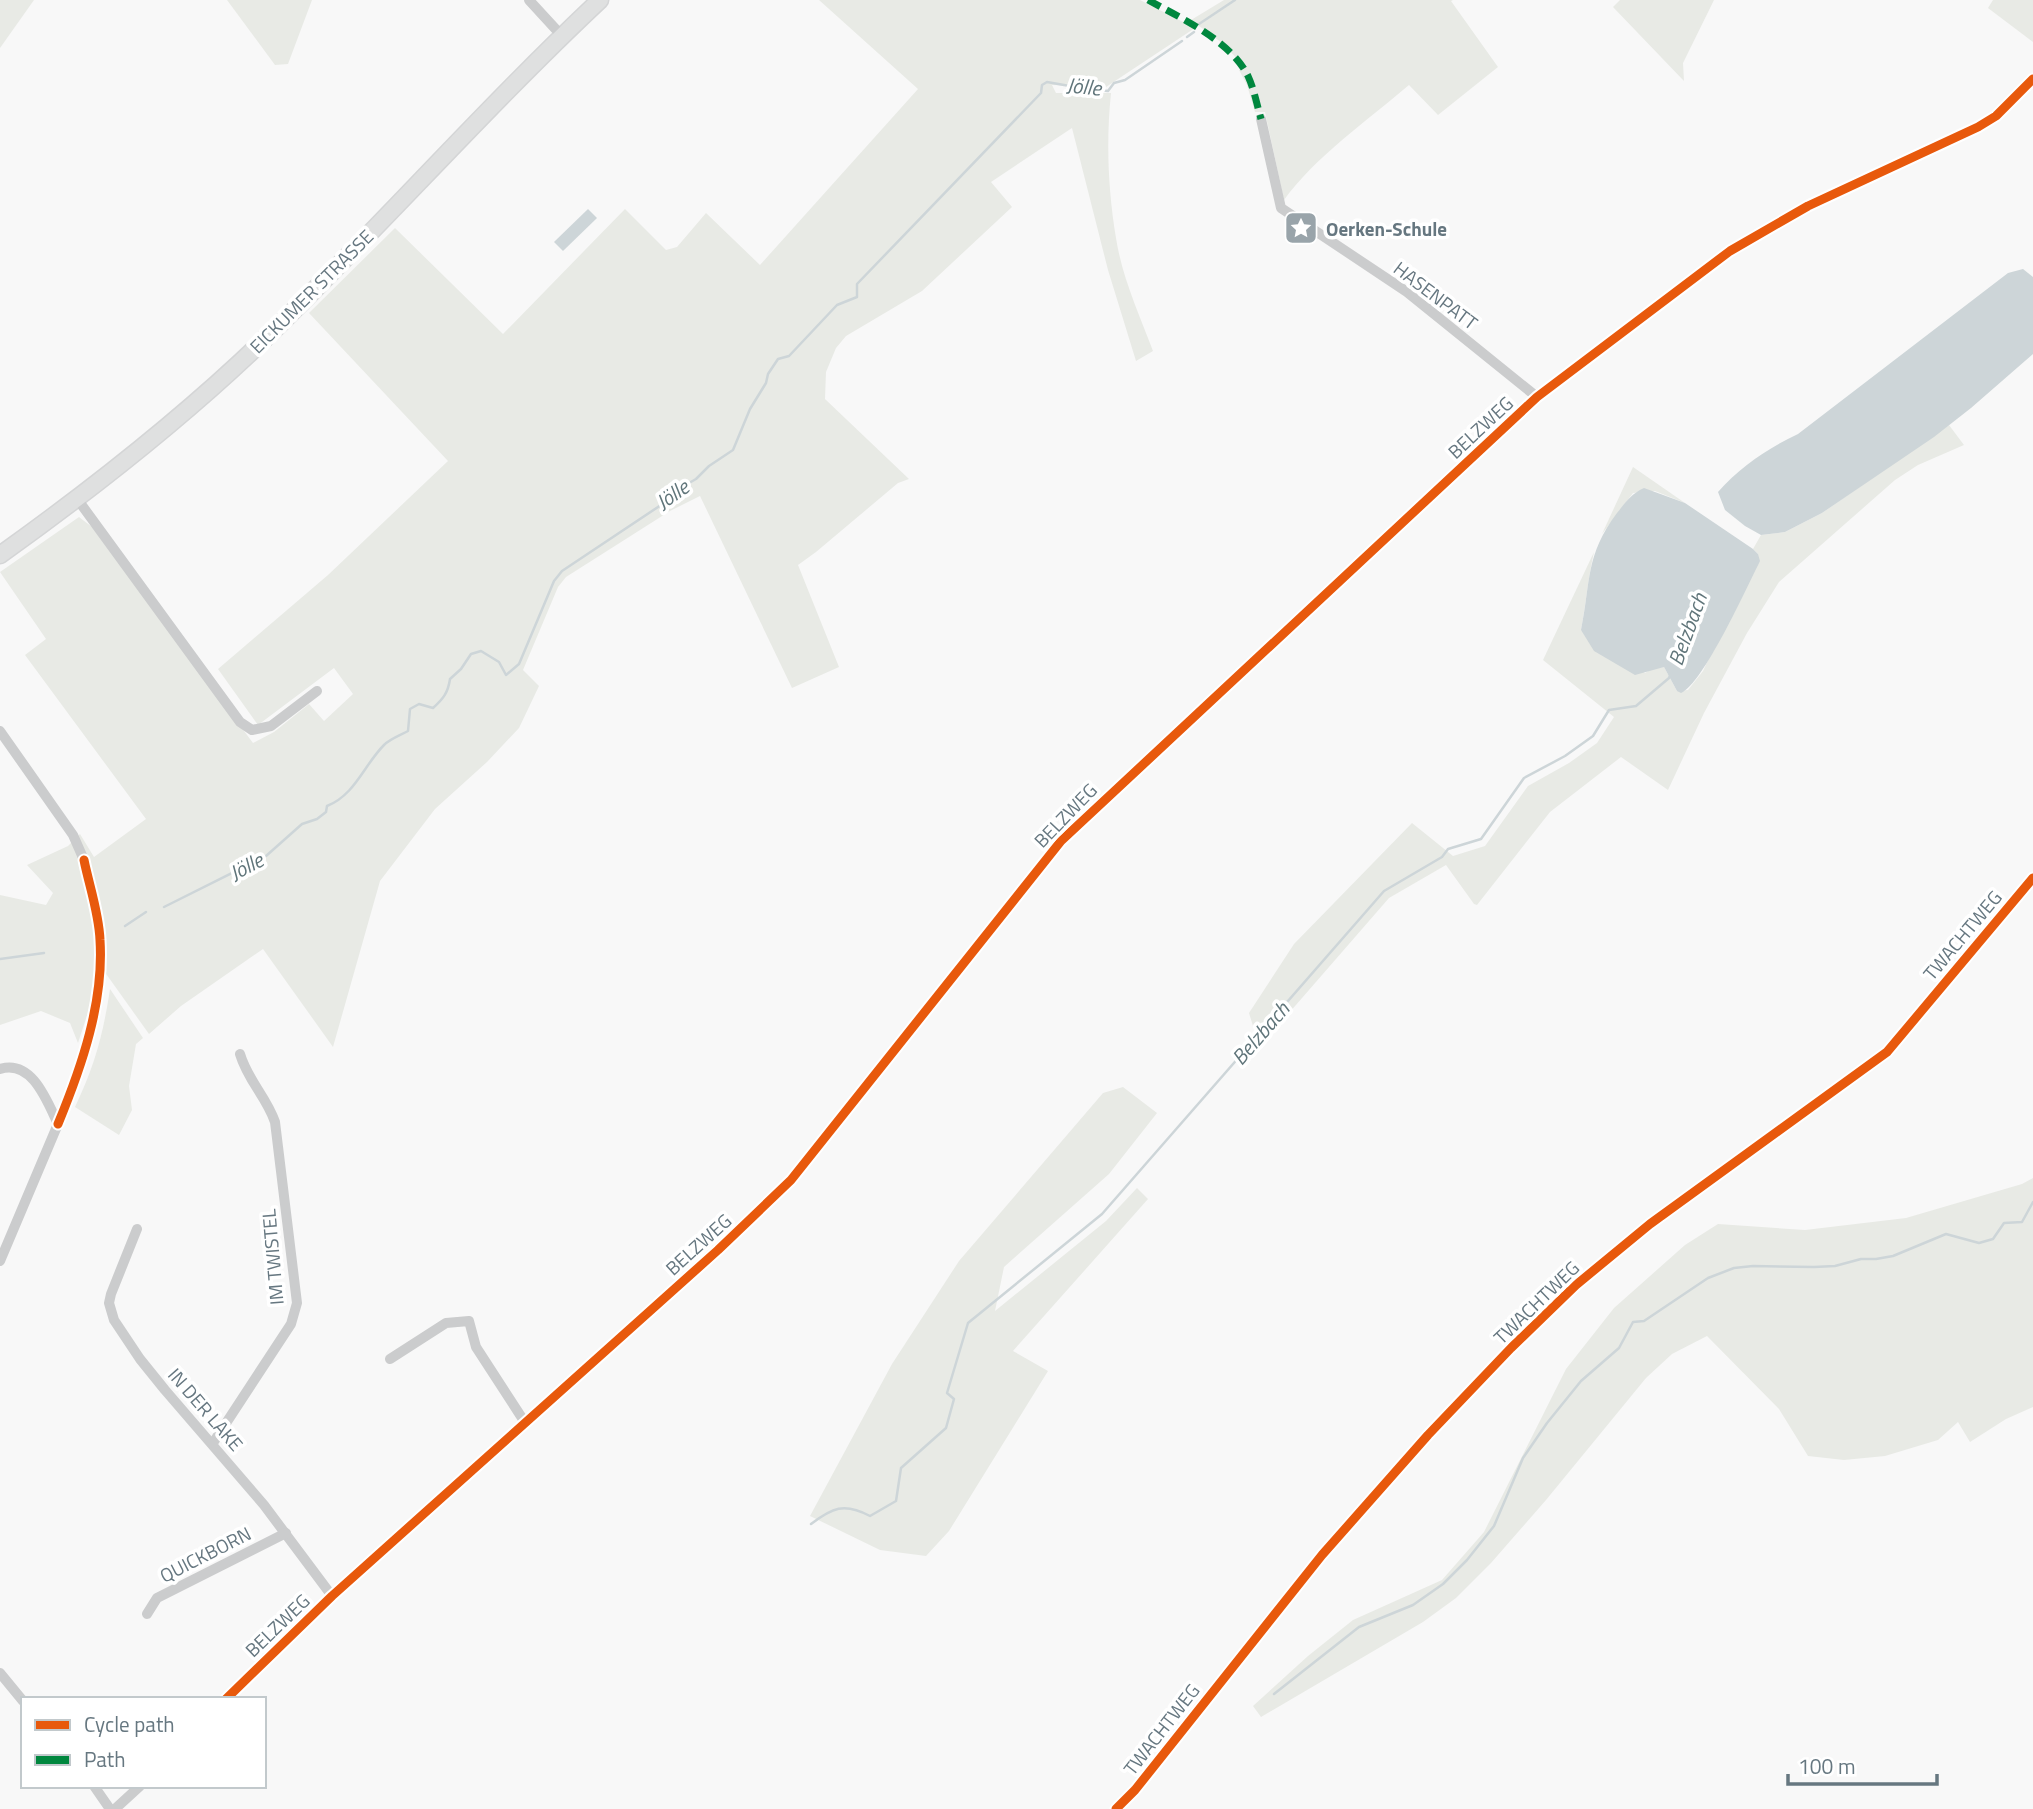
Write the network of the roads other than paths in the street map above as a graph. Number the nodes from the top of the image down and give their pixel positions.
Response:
1 (529, 0) edge
2 (600, 0) edge
3 (562, 36) junction
4 (2033, 79) edge
5 (1261, 119) dead end
6 (1537, 397) junction
7 (78, 499) junction
8 (0, 555) edge
9 (317, 691) dead end
10 (0, 731) edge
11 (84, 860) dead end
12 (2033, 877) edge
13 (240, 1054) dead end
14 (0, 1069) edge
15 (0, 1225) edge
16 (137, 1229) dead end
17 (12, 1230) junction
18 (0, 1261) edge
19 (390, 1360) dead end
20 (524, 1422) junction
21 (213, 1444) junction
22 (286, 1533) junction
23 (332, 1596) junction
24 (147, 1614) dead end
25 (0, 1674) edge
26 (228, 1697) edge
27 (21, 1699) edge
28 (96, 1788) edge
29 (138, 1788) edge
30 (112, 1809) edge
31 (1116, 1809) edge

1 - 3 street
2 - 3 main road, EICKUMER STRASSE
3 - 7 main road, EICKUMER STRASSE
4 - 6 street, BELZWEG
5 - 6 street, HASENPATT
6 - 20 street, BELZWEG
7 - 8 main road, EICKUMER STRASSE
7 - 9 street
10 - 11 street
12 - 31 street, TWACHTWEG
13 - 21 street, IM TWISTEL
14 - 17 street
15 - 17 street
16 - 21 street, IN DER LAKE
17 - 18 street
19 - 20 street
20 - 23 street, BELZWEG
21 - 22 street, IN DER LAKE
22 - 23 street, IN DER LAKE
22 - 24 street, QUICKBORN
23 - 26 street, BELZWEG
25 - 27 street
28 - 30 street
29 - 30 street

